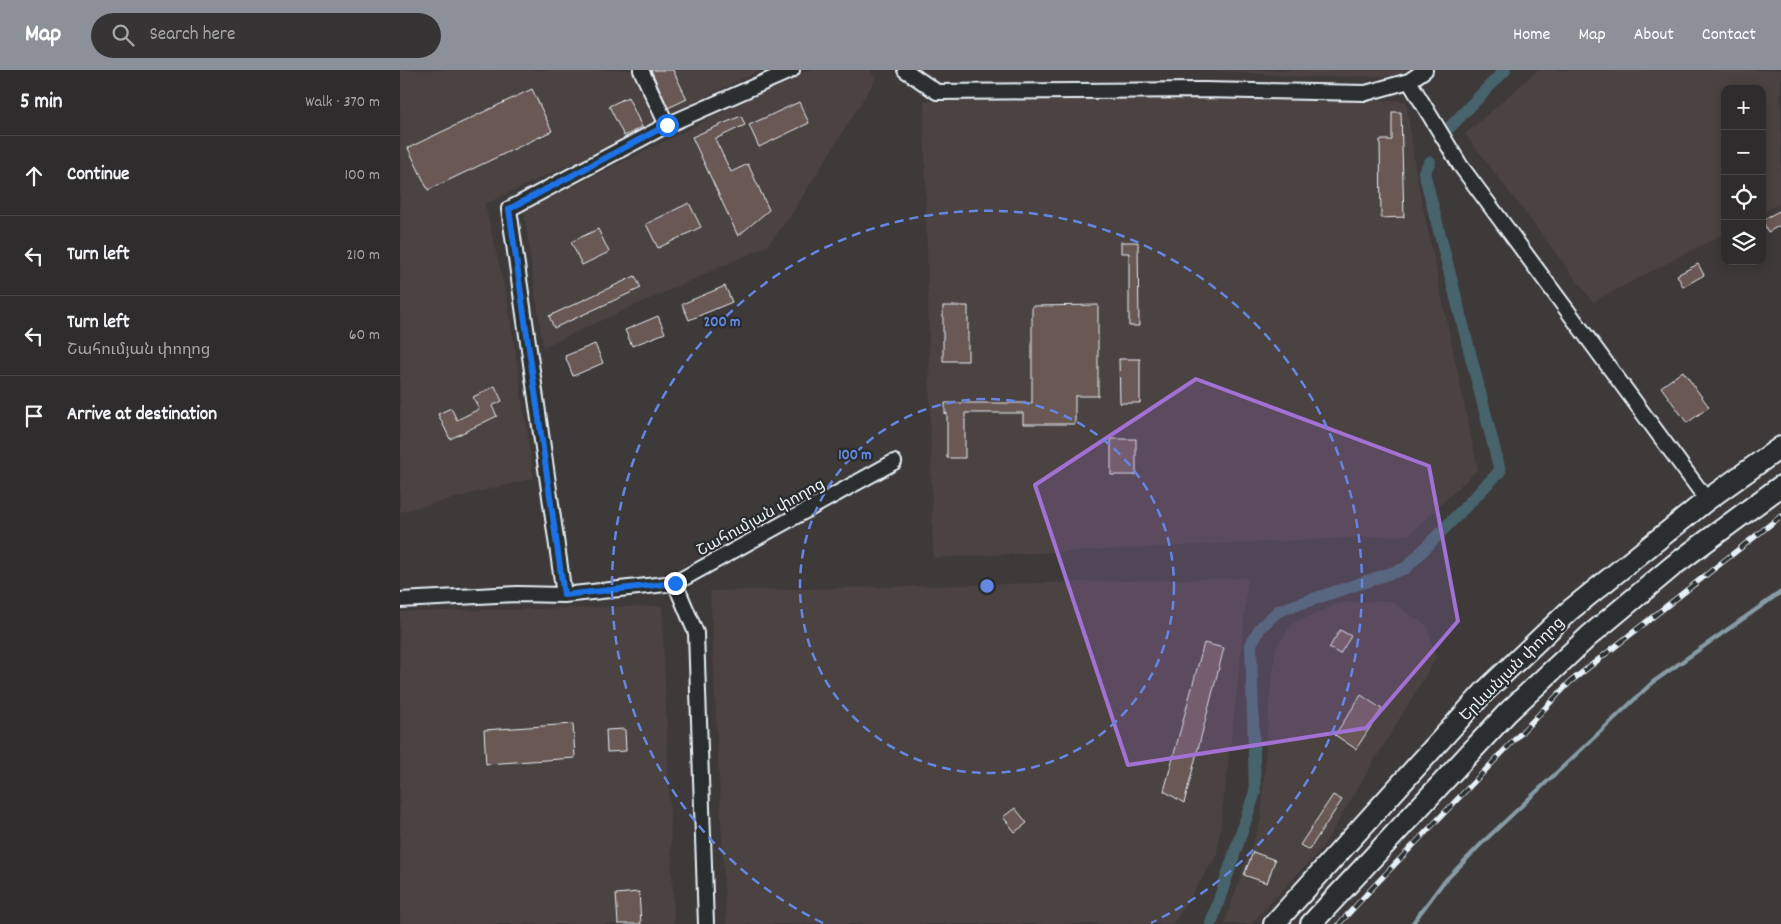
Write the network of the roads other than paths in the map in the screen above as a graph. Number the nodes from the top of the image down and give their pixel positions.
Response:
1 (641, 70) edge
2 (792, 70) edge
3 (906, 70) edge
4 (1425, 70) edge
5 (1409, 81) junction
6 (667, 125) junction
7 (1781, 447) edge
8 (894, 462) dead end
9 (1781, 486) edge
10 (1707, 500) junction
11 (675, 583) junction
12 (564, 595) junction
13 (400, 600) edge
14 (706, 924) edge
15 (1274, 924) edge
16 (1311, 924) edge

1 - 6 street
2 - 6 street
3 - 5 street
4 - 5 street
5 - 10 street
6 - 12 street
7 - 10 highway, Երևանյան փողոց
8 - 11 street, Շահումյան փողոց
9 - 16 highway, Երևանյան փողոց
10 - 15 highway, Երևանյան փողոց
11 - 12 street, Շահումյան փողոց
11 - 14 street
12 - 13 street, Շահումյան փողոց

